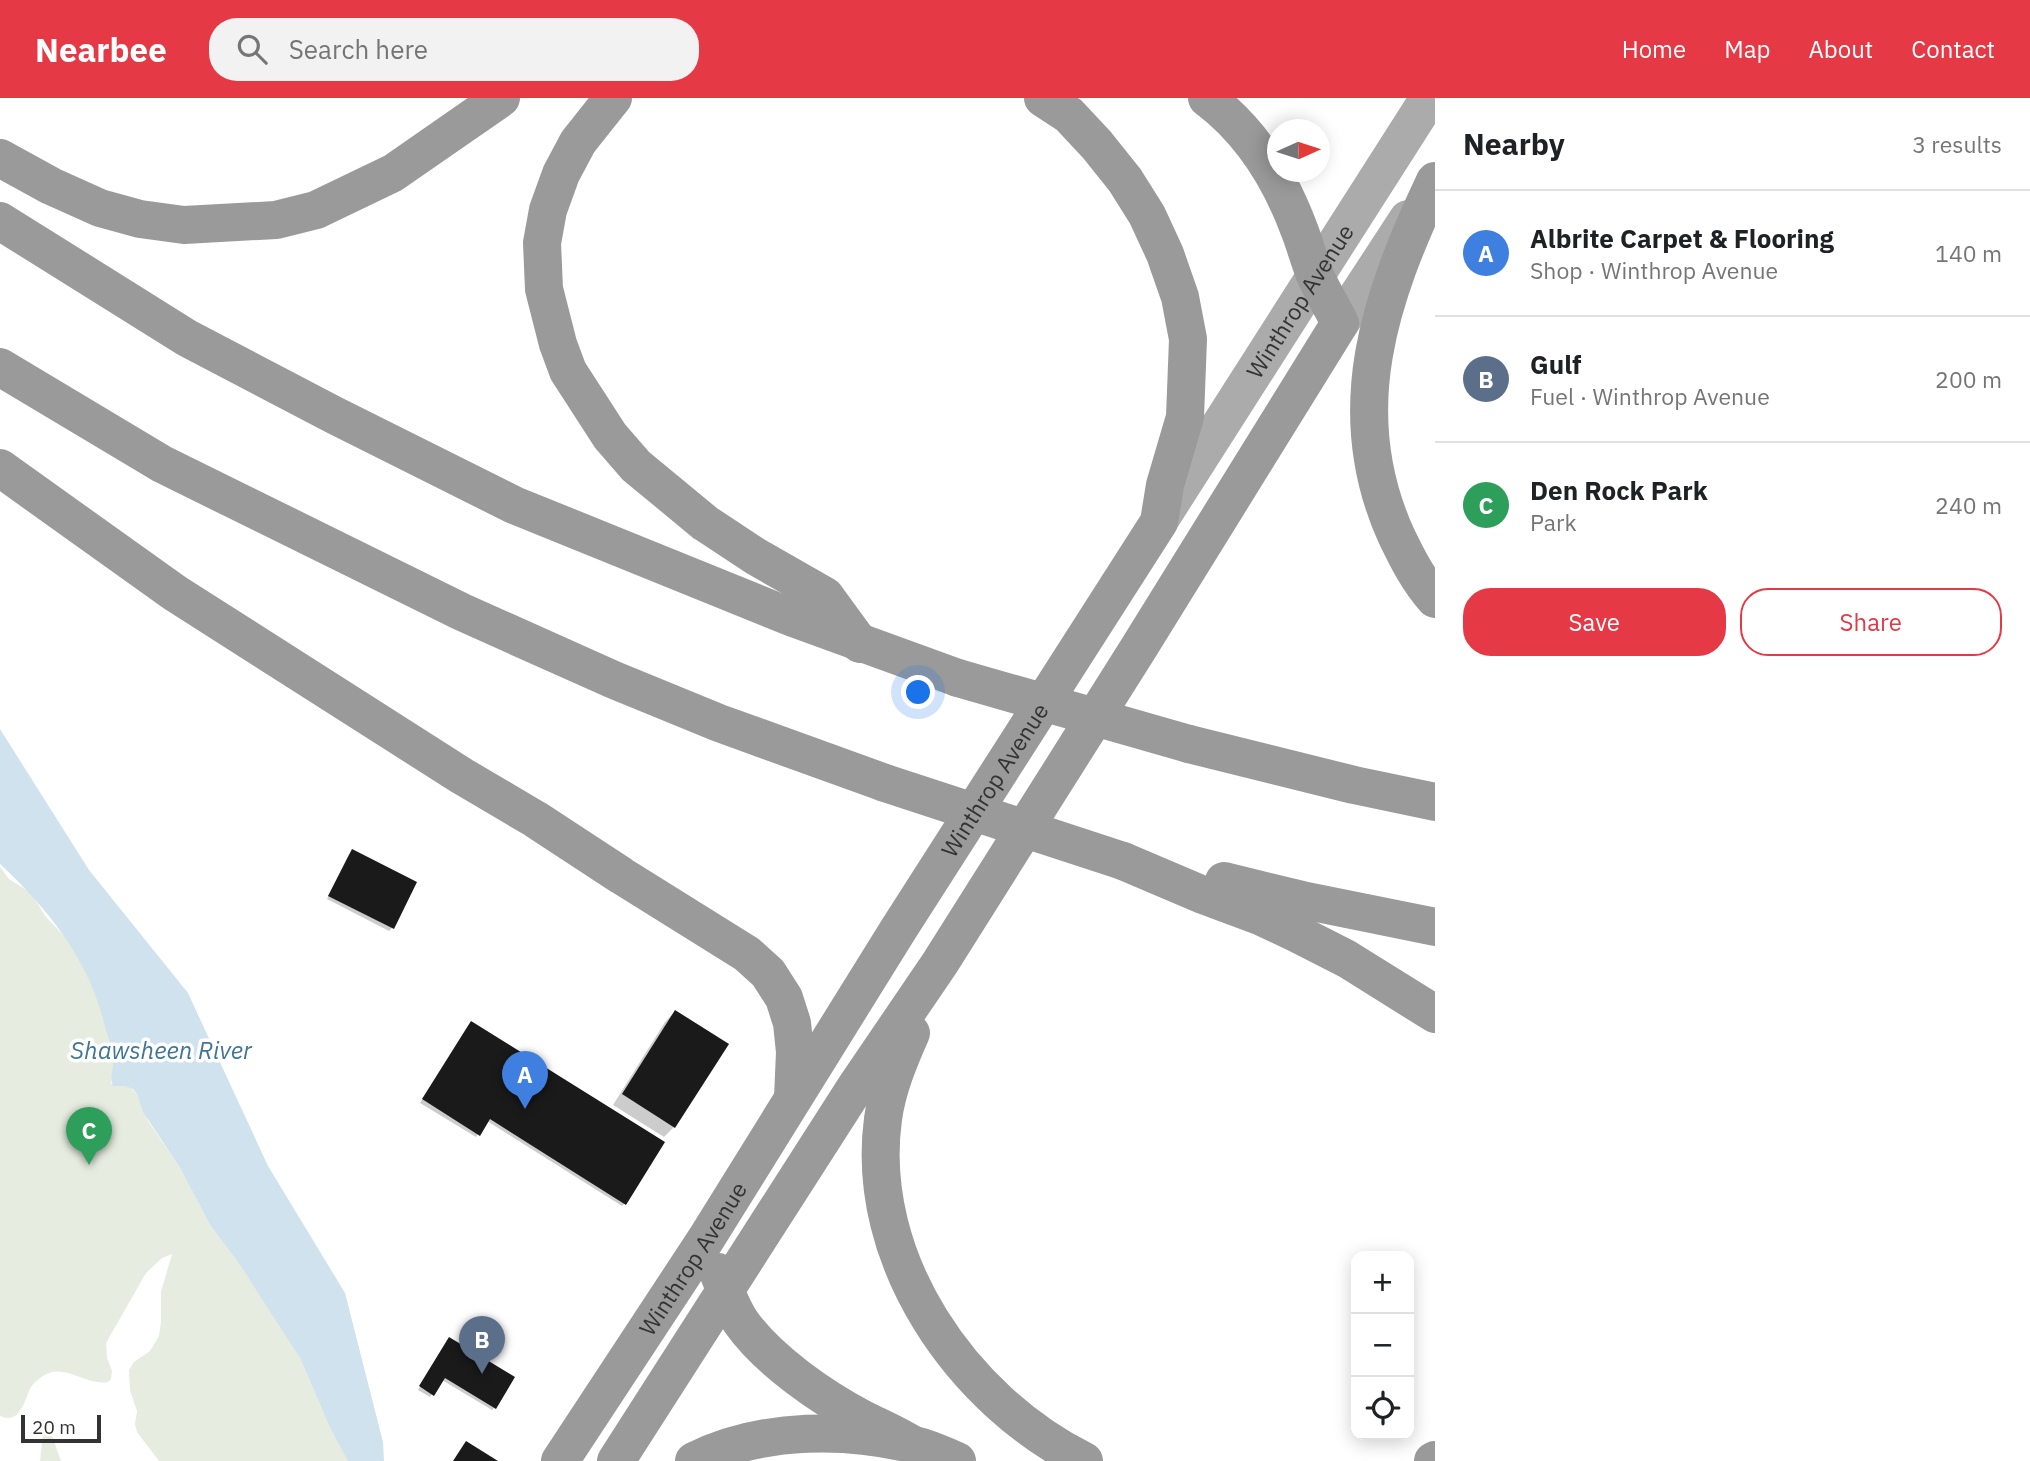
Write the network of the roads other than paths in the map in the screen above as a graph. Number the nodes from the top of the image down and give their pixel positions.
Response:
1 (501, 98) edge
2 (613, 98) edge
3 (1043, 98) edge
4 (1207, 98) edge
5 (1429, 98) edge
6 (0, 158) edge
7 (1435, 180) edge
8 (0, 221) edge
9 (1315, 276) junction
10 (1340, 323) junction
11 (0, 367) edge
12 (0, 468) edge
13 (1158, 522) junction
14 (1435, 599) edge
15 (860, 644) junction
16 (1435, 802) edge
17 (1123, 861) junction
18 (1435, 927) edge
19 (940, 963) junction
20 (1435, 1014) edge
21 (793, 1100) junction
22 (706, 1239) junction
23 (725, 1291) junction
24 (915, 1446) junction
25 (560, 1461) edge
26 (616, 1461) edge
27 (694, 1461) edge
28 (957, 1461) edge
29 (1084, 1461) edge

1 - 6 highway
2 - 15 highway
3 - 13 highway
4 - 9 highway
5 - 9 main road, Winthrop Avenue
7 - 10 main road, Winthrop Avenue
7 - 14 highway
8 - 15 highway
9 - 10 highway
9 - 13 main road, Winthrop Avenue
10 - 19 highway, Winthrop Avenue
11 - 17 highway, bridge
12 - 21 highway
13 - 21 highway, Winthrop Avenue
15 - 16 highway, bridge
17 - 18 highway
17 - 20 highway
19 - 23 highway, Winthrop Avenue
19 - 29 highway
21 - 22 highway, Winthrop Avenue
22 - 23 highway
22 - 25 highway, Winthrop Avenue
23 - 24 highway
23 - 26 highway, Winthrop Avenue
24 - 27 highway
24 - 28 highway

